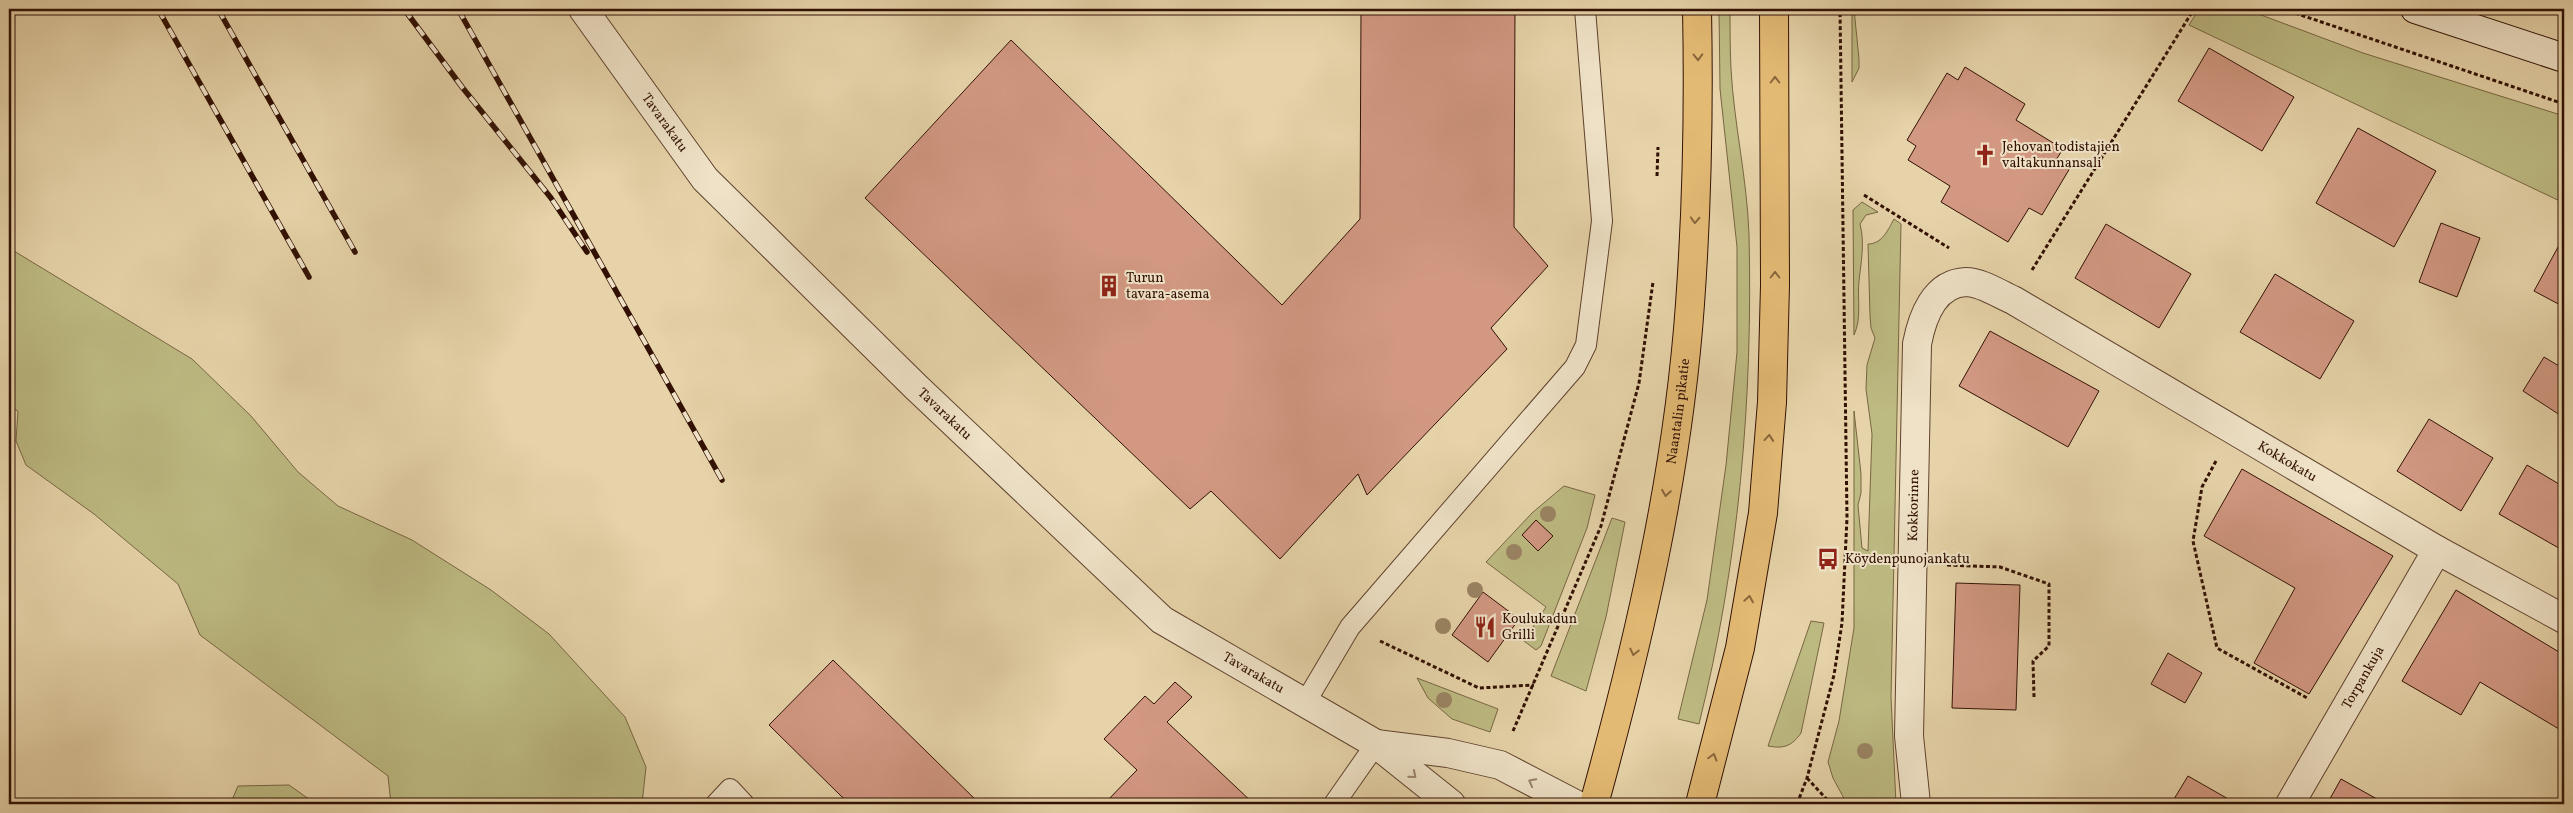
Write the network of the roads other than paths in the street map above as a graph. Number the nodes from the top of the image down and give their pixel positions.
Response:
1 (583, 9) edge
2 (1585, 9) edge
3 (1697, 9) edge
4 (1774, 9) edge
5 (2415, 9) edge
6 (2564, 58) edge
7 (2013, 300) joint
8 (2437, 550) junction
9 (2564, 619) edge
10 (1305, 703) junction
11 (1376, 744) junction
12 (716, 804) edge
13 (744, 804) edge
14 (1334, 804) edge
15 (1451, 804) edge
16 (1575, 804) edge
17 (1594, 804) edge
18 (1700, 804) edge
19 (1916, 804) edge
20 (2290, 804) edge

1 - 10 street, Tavarakatu
2 - 10 lane
3 -> 17 highway, Naantalin pikatie
18 -> 4 highway
5 - 6 street
7 - 8 street, Kokkokatu
7 - 19 street, Kokkorinne
8 - 9 street, Kokkokatu
8 - 20 street, Torpankuja
10 - 11 street, Tavarakatu
11 - 14 lane
11 -> 15 street, Tavarakatu
16 -> 11 street, Tavarakatu
12 - 13 lane

